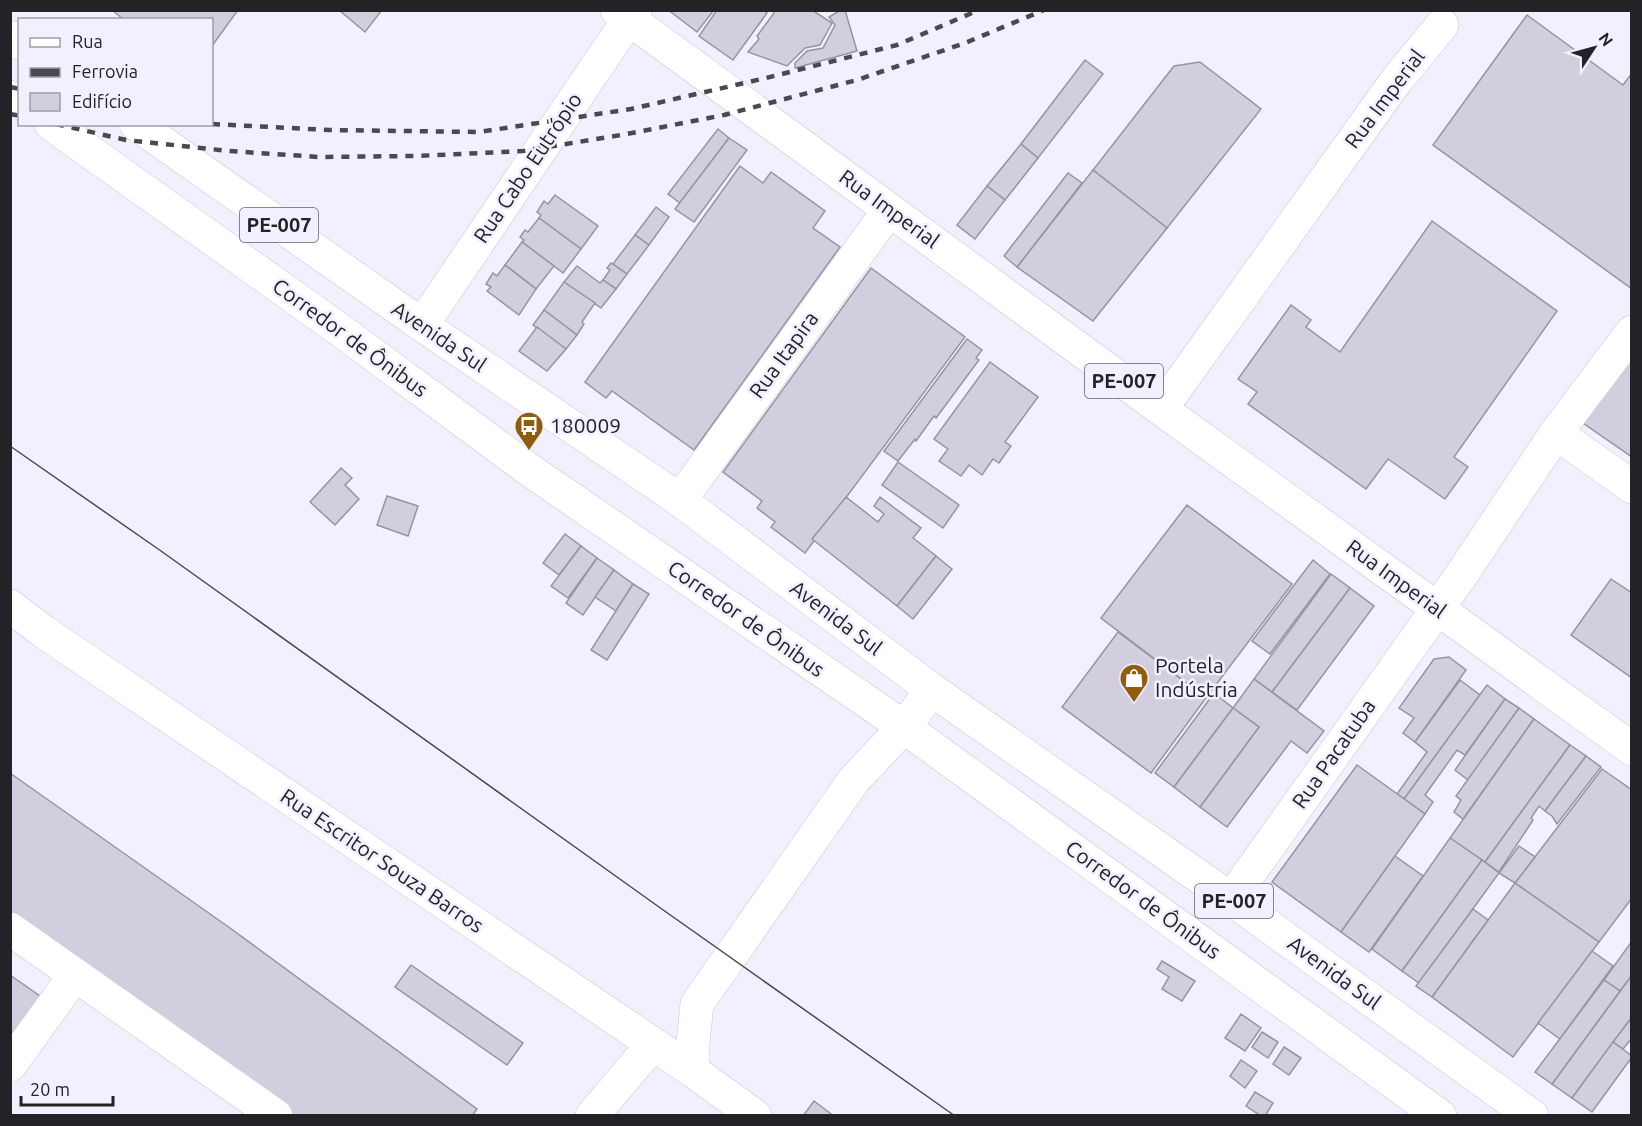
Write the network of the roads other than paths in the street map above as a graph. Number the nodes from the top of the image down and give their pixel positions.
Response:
1 (627, 13) edge
2 (1442, 25) dead end
3 (54, 126) edge
4 (139, 126) edge
5 (889, 210) junction
6 (422, 325) junction
7 (1632, 332) edge
8 (1161, 409) junction
9 (1556, 433) junction
10 (1632, 487) edge
11 (680, 500) junction
12 (10, 606) edge
13 (1438, 609) junction
14 (932, 690) junction
15 (904, 727) junction
16 (1632, 749) edge
17 (1231, 899) junction
18 (10, 929) edge
19 (75, 975) junction
20 (653, 1044) junction
21 (693, 1057) junction
22 (10, 1065) edge
23 (276, 1116) edge
24 (592, 1116) edge
25 (755, 1116) edge
26 (1440, 1116) edge
27 (1532, 1116) edge

1 - 5 main road, Rua Imperial / PE-007
1 - 6 main road, Rua Cabo Eutrópio
2 - 8 main road, Rua Imperial
3 - 15 main road, Corredor de Ônibus
4 - 6 main road, Avenida Sul / PE-007
5 - 8 main road, Rua Imperial / PE-007
5 - 11 main road, Rua Itapira
6 - 11 main road, Avenida Sul / PE-007
7 - 9 main road, Rua Pacatuba
8 - 13 main road, Rua Imperial / PE-007
9 - 10 main road
9 - 13 main road, Rua Pacatuba
11 - 14 main road, Avenida Sul / PE-007
12 - 20 main road, Rua Escritor Souza Barros
13 - 16 main road, Rua Imperial / PE-007
13 - 17 main road, Rua Pacatuba
14 - 15 main road
14 - 17 main road, Avenida Sul / PE-007
15 - 21 main road
15 - 26 main road, Corredor de Ônibus
17 - 27 main road, Avenida Sul / PE-007
18 - 19 main road
19 - 22 main road
19 - 23 main road
20 - 21 main road, Rua Escritor Souza Barros
20 - 24 main road
21 - 25 main road, Rua Escritor Souza Barros

